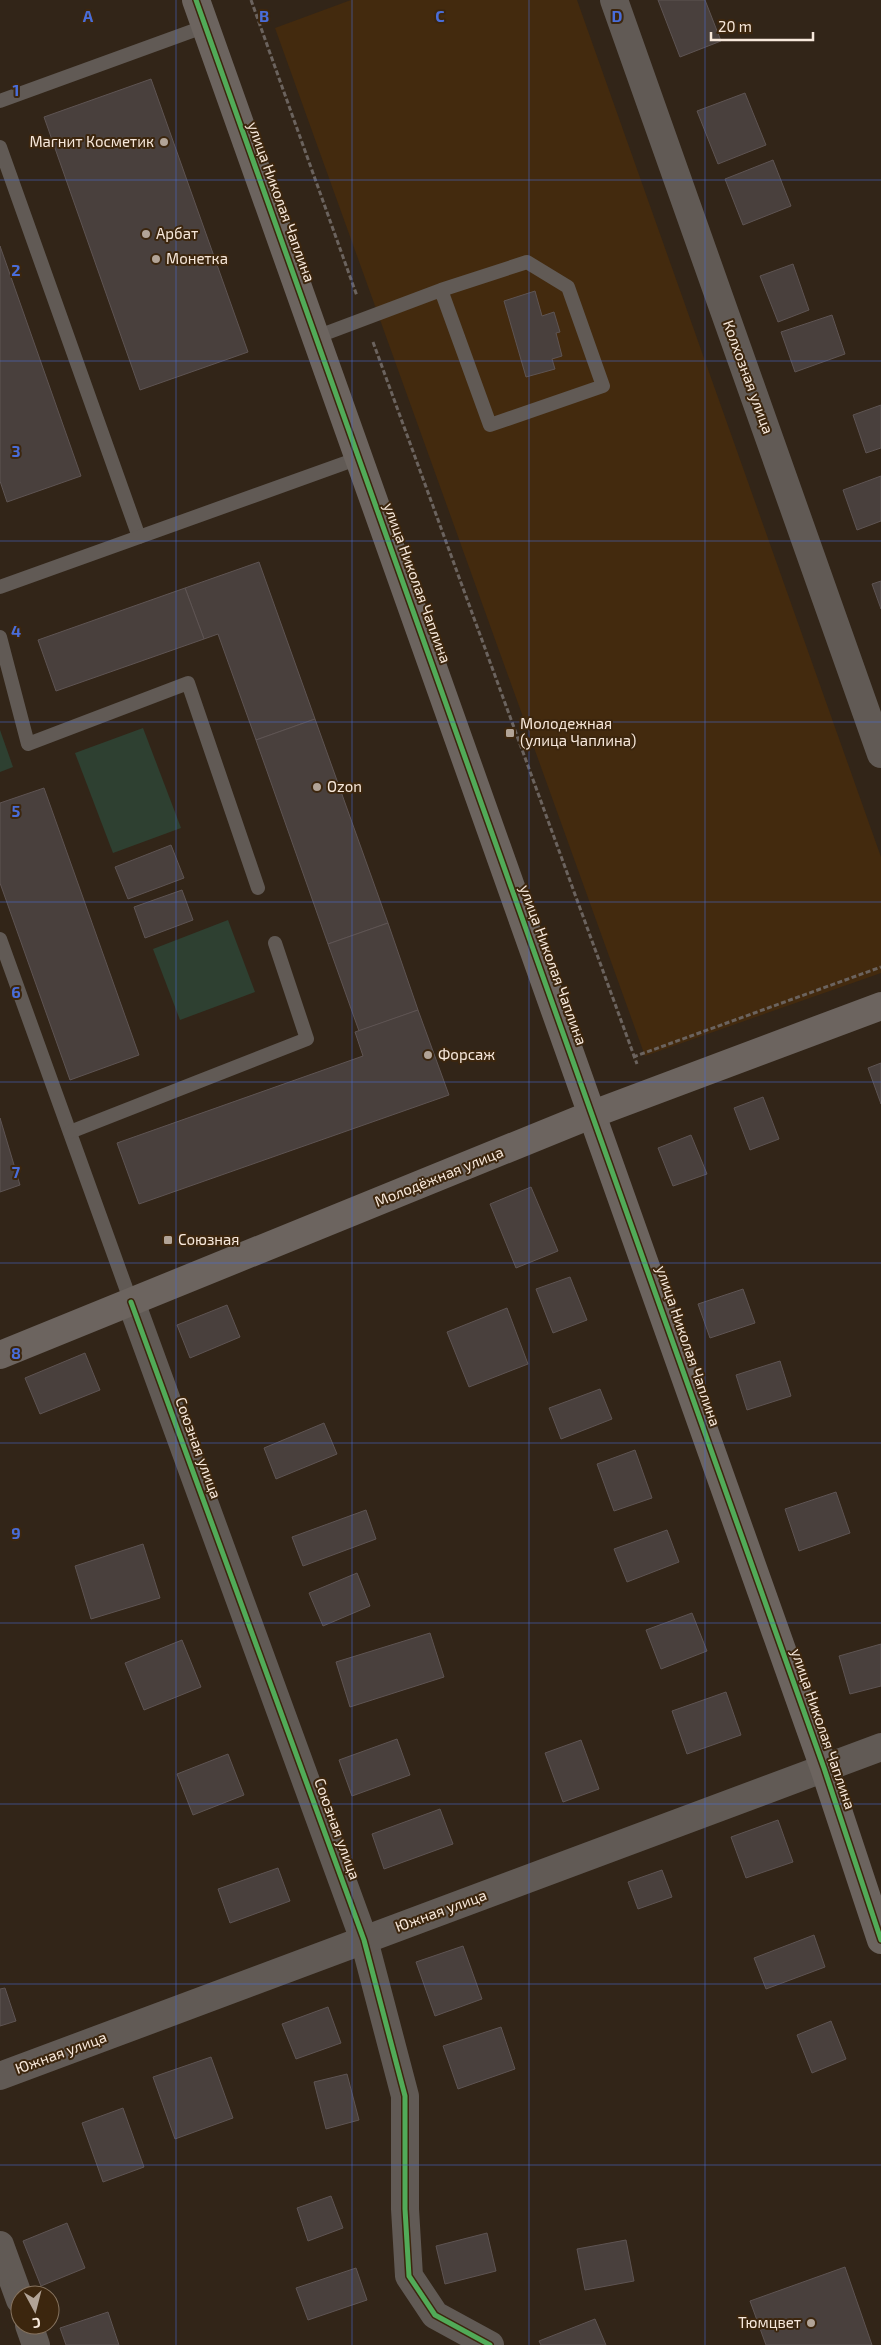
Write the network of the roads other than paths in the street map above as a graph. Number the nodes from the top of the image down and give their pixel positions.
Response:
1 (196, 0) edge
2 (614, 0) edge
3 (206, 26) junction
4 (0, 100) edge
5 (0, 147) edge
6 (441, 290) junction
7 (316, 337) junction
8 (359, 458) junction
9 (139, 537) junction
10 (0, 587) edge
11 (0, 637) edge
12 (881, 754) edge
13 (258, 888) dead end
14 (0, 939) edge
15 (275, 943) dead end
16 (881, 1006) edge
17 (593, 1114) junction
18 (70, 1132) junction
19 (132, 1302) junction
20 (0, 1355) edge
21 (881, 1747) edge
22 (824, 1768) junction
23 (364, 1940) junction
24 (881, 1940) edge
25 (0, 2076) edge
26 (0, 2244) edge
27 (15, 2285) edge
28 (490, 2345) edge

1 - 3 street, улица Николая Чаплина
2 - 12 street, Колхозная улица
3 - 4 lane
3 - 7 street, улица Николая Чаплина
5 - 9 lane
6 - 6 lane
6 - 7 lane
7 - 8 street, улица Николая Чаплина
8 - 9 lane
8 - 17 street, улица Николая Чаплина
9 - 10 lane
11 - 13 lane
14 - 18 lane
15 - 18 lane
16 - 17 street, Молодёжная улица
17 - 19 street, Молодёжная улица
17 - 22 street, улица Николая Чаплина
18 - 19 lane
19 - 20 street, Молодёжная улица
19 - 23 street, Союзная улица
21 - 22 street, Южная улица
22 - 23 street, Южная улица
22 - 24 street, улица Николая Чаплина
23 - 25 street, Южная улица
23 - 28 street, Союзная улица
26 - 27 street

